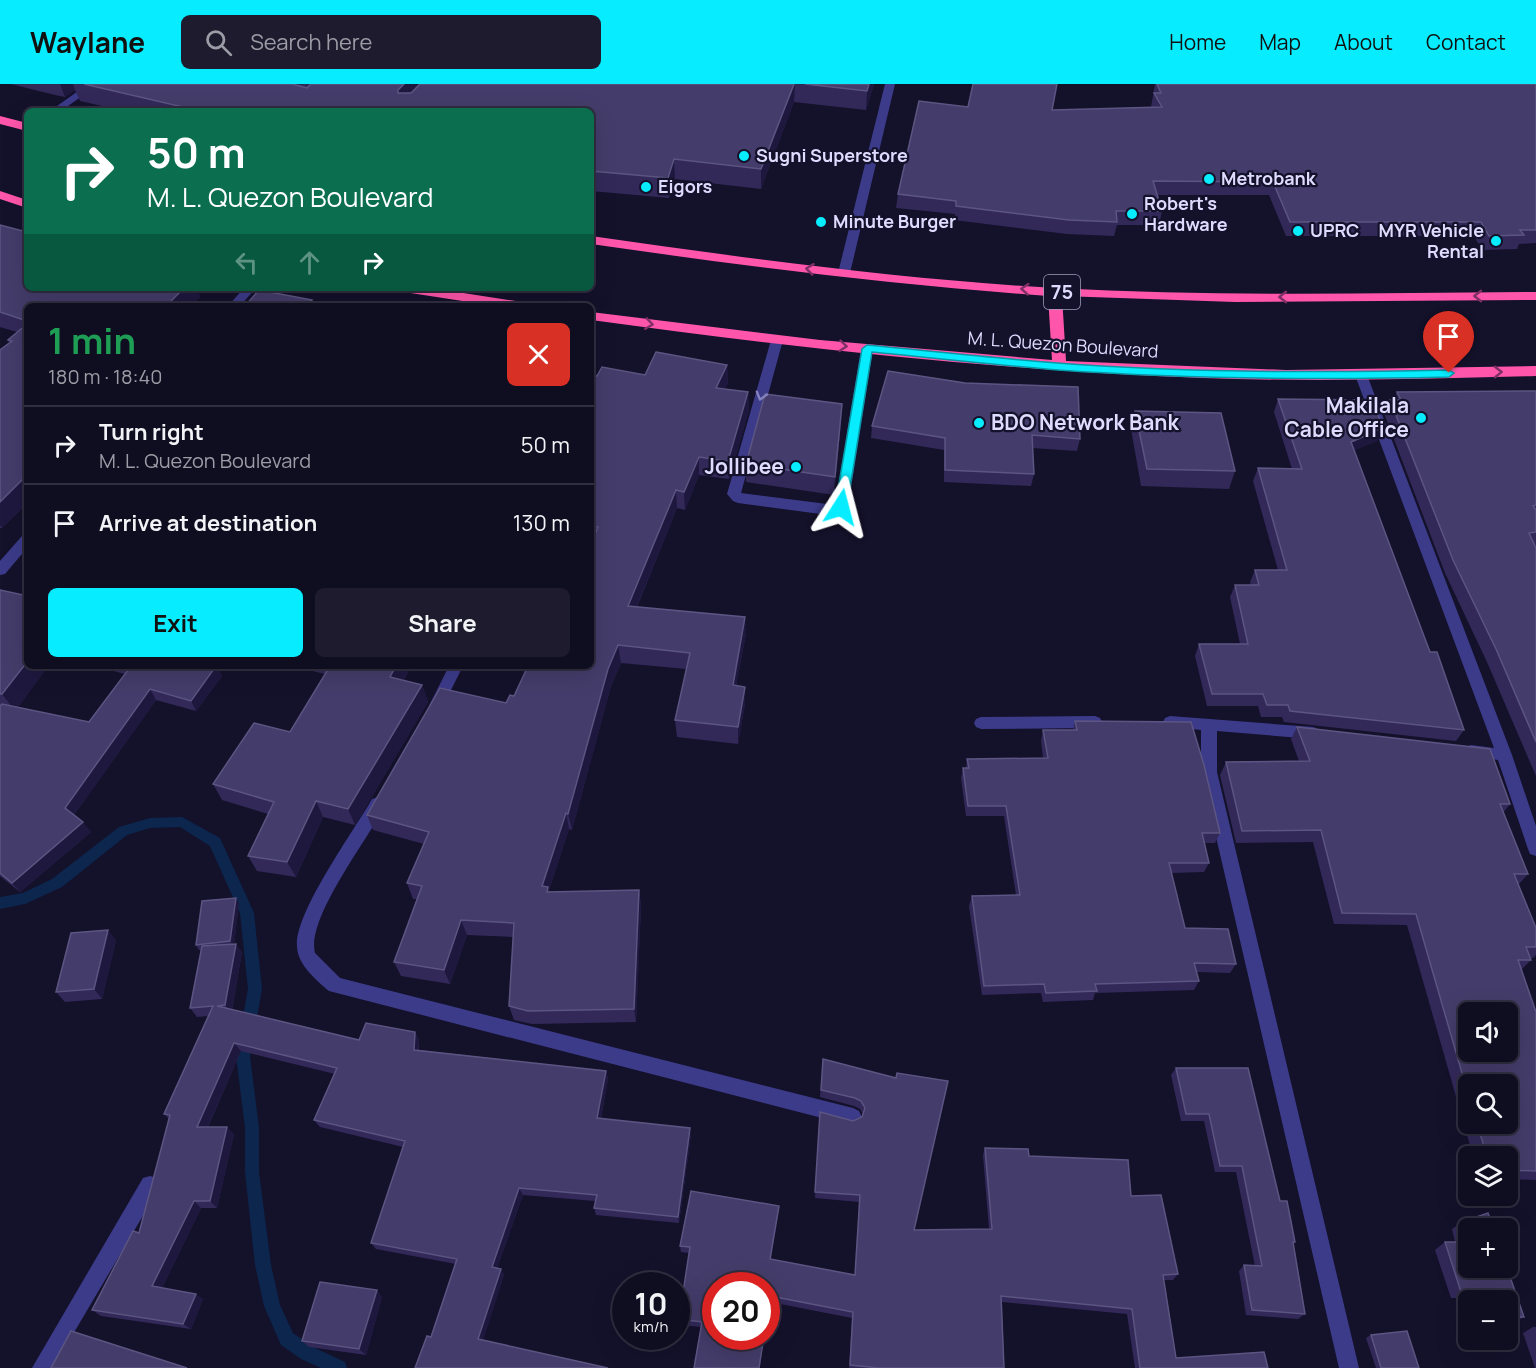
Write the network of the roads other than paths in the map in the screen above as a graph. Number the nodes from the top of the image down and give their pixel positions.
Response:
1 (94, 84) edge
2 (890, 84) edge
3 (59, 108) edge
4 (0, 120) edge
5 (24, 126) edge
6 (0, 195) edge
7 (24, 203) edge
8 (594, 240) edge
9 (844, 273) junction
10 (247, 291) edge
11 (424, 291) edge
12 (1055, 292) junction
13 (1536, 296) edge
14 (237, 303) edge
15 (502, 303) edge
16 (594, 316) edge
17 (777, 340) junction
18 (867, 349) junction
19 (1059, 366) junction
20 (1536, 371) edge
21 (1361, 375) junction
22 (24, 542) edge
23 (0, 570) edge
24 (454, 669) edge
25 (430, 716) edge
26 (1109, 722) edge
27 (1156, 722) edge
28 (981, 723) dead end
29 (1209, 723) junction
30 (1325, 734) edge
31 (1459, 750) edge
32 (1504, 755) junction
33 (383, 795) edge
34 (1530, 818) edge
35 (1536, 849) edge
36 (853, 1117) dead end
37 (150, 1185) edge
38 (42, 1368) edge
39 (1349, 1368) edge

1 - 3 street
2 - 9 street
4 - 5 highway
6 - 7 highway
9 -> 8 highway, 75
12 -> 9 highway, 75
10 - 14 street
11 - 15 highway
13 -> 12 highway, 75
12 - 19 highway
16 -> 17 highway, M. L. Quezon Boulevard
17 -> 18 highway, M. L. Quezon Boulevard
17 -> 18 street
18 - 19 highway, M. L. Quezon Boulevard
19 - 21 highway, M. L. Quezon Boulevard
21 -> 20 highway, M. L. Quezon Boulevard
21 - 32 street
22 - 23 street
24 - 25 street
26 - 28 street
27 - 29 street
29 - 30 street
29 - 39 street
31 - 32 street
32 - 34 street
33 - 36 street
34 - 35 street
37 - 38 street

